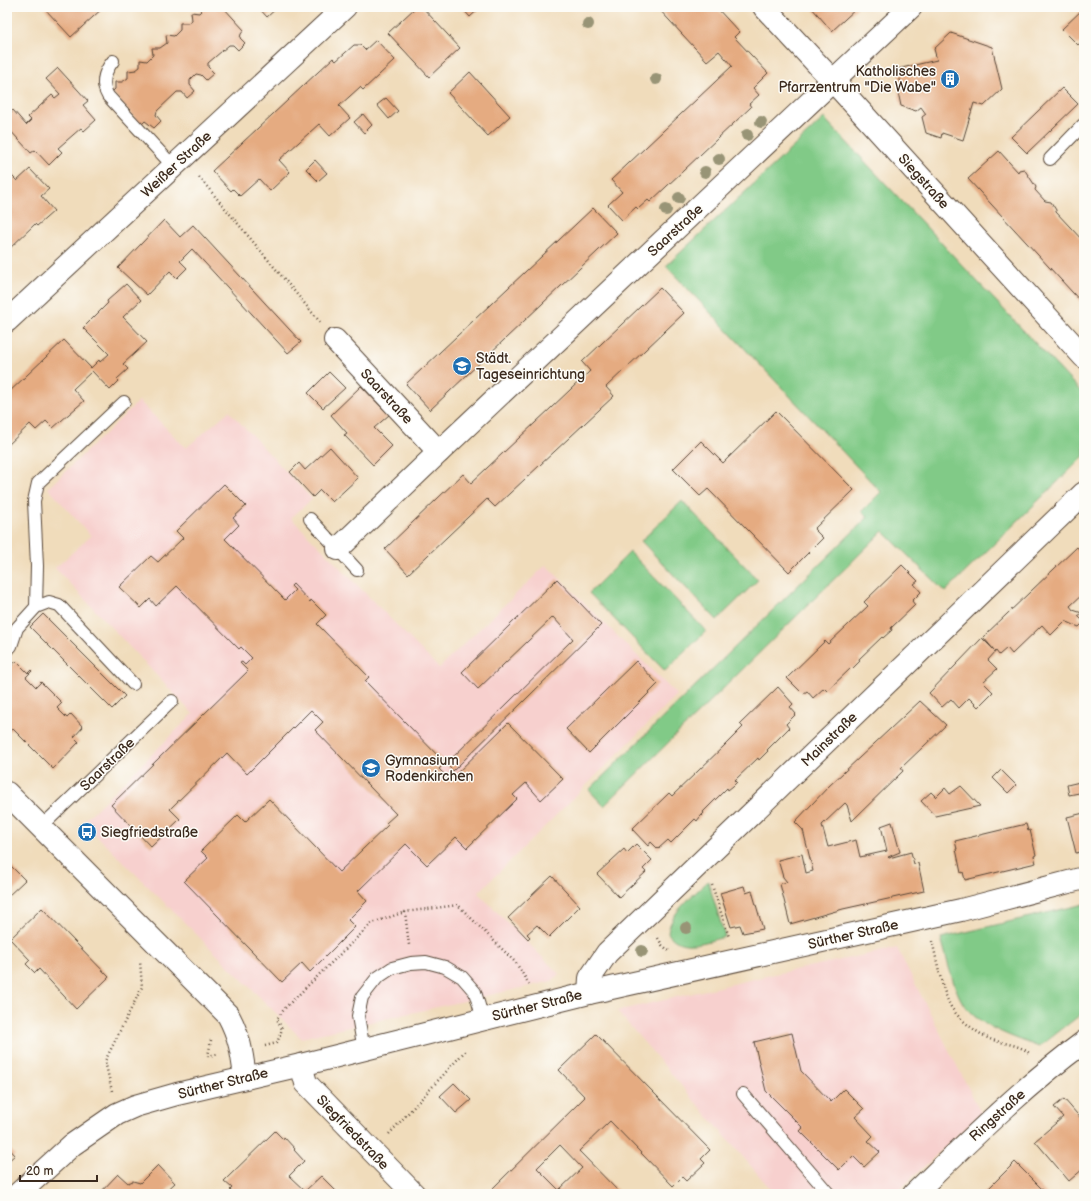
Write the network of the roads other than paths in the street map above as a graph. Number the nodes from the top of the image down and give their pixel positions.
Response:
1 (345, 7) edge
2 (764, 7) edge
3 (911, 7) edge
4 (113, 61) dead end
5 (833, 81) junction
6 (1084, 125) edge
7 (1050, 159) dead end
8 (178, 162) junction
9 (7, 321) edge
10 (335, 340) road end
11 (1084, 357) edge
12 (124, 402) dead end
13 (438, 452) junction
14 (1084, 493) edge
15 (310, 519) dead end
16 (338, 549) junction
17 (357, 570) dead end
18 (36, 607) junction
19 (7, 650) edge
20 (133, 684) dead end
21 (172, 701) dead end
22 (7, 794) edge
23 (41, 828) junction
24 (1084, 878) edge
25 (589, 993) junction
26 (483, 1019) junction
27 (1084, 1042) edge
28 (364, 1050) junction
29 (301, 1065) junction
30 (245, 1078) junction
31 (743, 1094) dead end
32 (18, 1194) edge
33 (414, 1194) edge
34 (829, 1194) edge
35 (914, 1194) edge

1 - 8 street, Weißer Straße
2 - 5 street, Siegstraße
3 - 5 street, Saarstraße
4 - 8 lane
5 - 11 street, Siegstraße
5 - 13 street, Saarstraße
6 - 7 lane
8 - 9 street, Weißer Straße
10 - 13 street, Saarstraße
12 - 18 lane
13 - 16 street, Saarstraße
14 - 25 street, Mainstraße
15 - 16 lane
16 - 17 lane
18 - 19 lane
18 - 20 lane
21 - 23 lane, Saarstraße
22 - 23 street
23 - 30 street
24 - 25 street, Sürther Straße
25 - 26 street, Sürther Straße
26 - 28 street, Sürther Straße
26 - 28 lane
27 - 35 street, Ringstraße
28 - 29 street, Sürther Straße
29 - 30 street, Sürther Straße
29 - 33 street, Siegfriedstraße
30 - 32 street, Sürther Straße
31 - 34 lane

